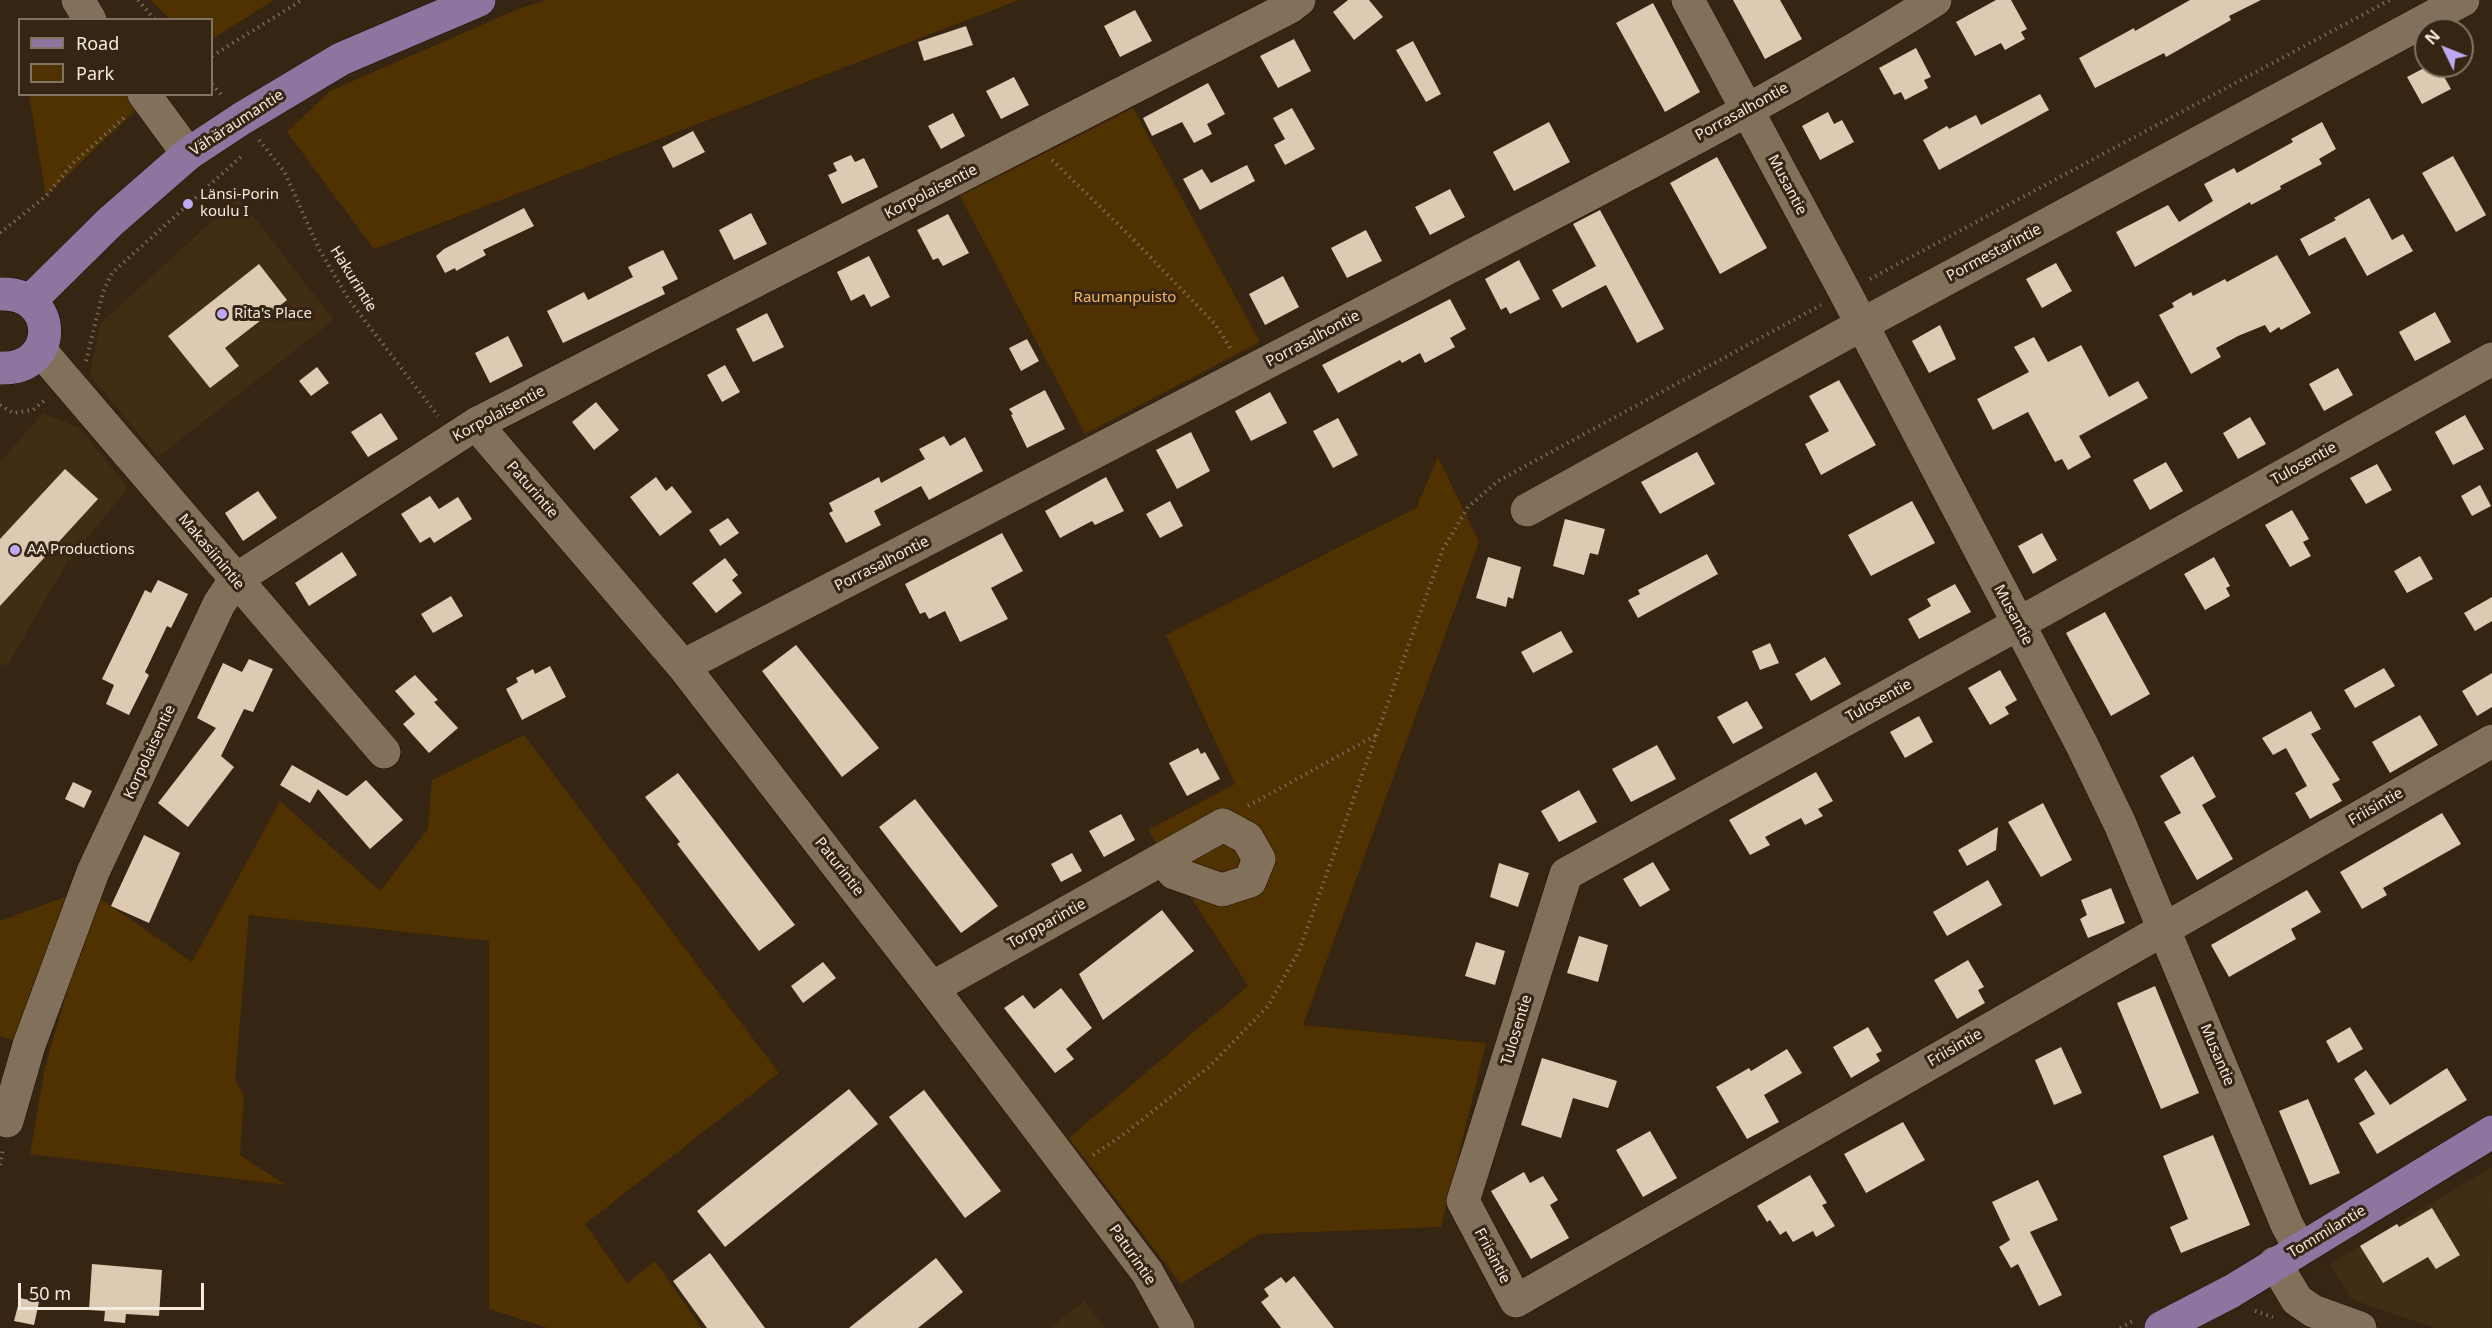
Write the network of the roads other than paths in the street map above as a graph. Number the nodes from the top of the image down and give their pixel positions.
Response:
1 (78, 0) edge
2 (480, 0) edge
3 (1299, 0) edge
4 (1688, 0) edge
5 (1935, 0) edge
6 (2463, 0) edge
7 (89, 18) edge
8 (145, 97) edge
9 (1747, 111) junction
10 (188, 154) junction
11 (15, 298) edge
12 (1861, 325) junction
13 (40, 350) junction
14 (2492, 358) edge
15 (0, 368) edge
16 (457, 428) junction
17 (1527, 510) dead end
18 (235, 580) junction
19 (2018, 624) junction
20 (683, 666) junction
21 (2492, 741) edge
22 (384, 752) dead end
23 (1162, 859) junction
24 (2164, 928) junction
25 (932, 988) junction
26 (8, 1121) dead end
27 (2492, 1132) edge
28 (1463, 1201) joint
29 (2288, 1256) junction
30 (1178, 1328) edge
31 (2161, 1328) edge
32 (2360, 1328) edge

1 - 7 street
2 - 10 main road, Vähäraumantie
3 - 16 street, Korpolaisentie
4 - 9 street, Musantie
5 - 9 street, Porrasalhontie
6 - 12 street, Pormestarintie
8 - 10 street
9 - 12 street, Musantie
9 - 20 street, Porrasalhontie
10 - 11 main road, Vähäraumantie
11 - 13 main road
12 - 17 street, Pormestarintie
12 - 19 street, Musantie
13 - 15 main road
13 - 18 street, Makasiinintie
14 - 19 street, Tulosentie
16 - 18 street, Korpolaisentie
16 - 20 street, Paturintie
18 - 22 street, Makasiinintie
18 - 26 street, Korpolaisentie
19 - 24 street, Musantie
19 - 28 street, Tulosentie
20 - 25 street, Paturintie
21 - 24 street, Friisintie
23 - 23 street, Torpparintie
23 - 25 street, Torpparintie
24 - 28 street, Friisintie
24 - 29 street, Musantie
25 - 30 street, Paturintie
27 - 29 main road, Tommilantie
29 - 31 main road, Tommilantie
29 - 32 street, Musantie

